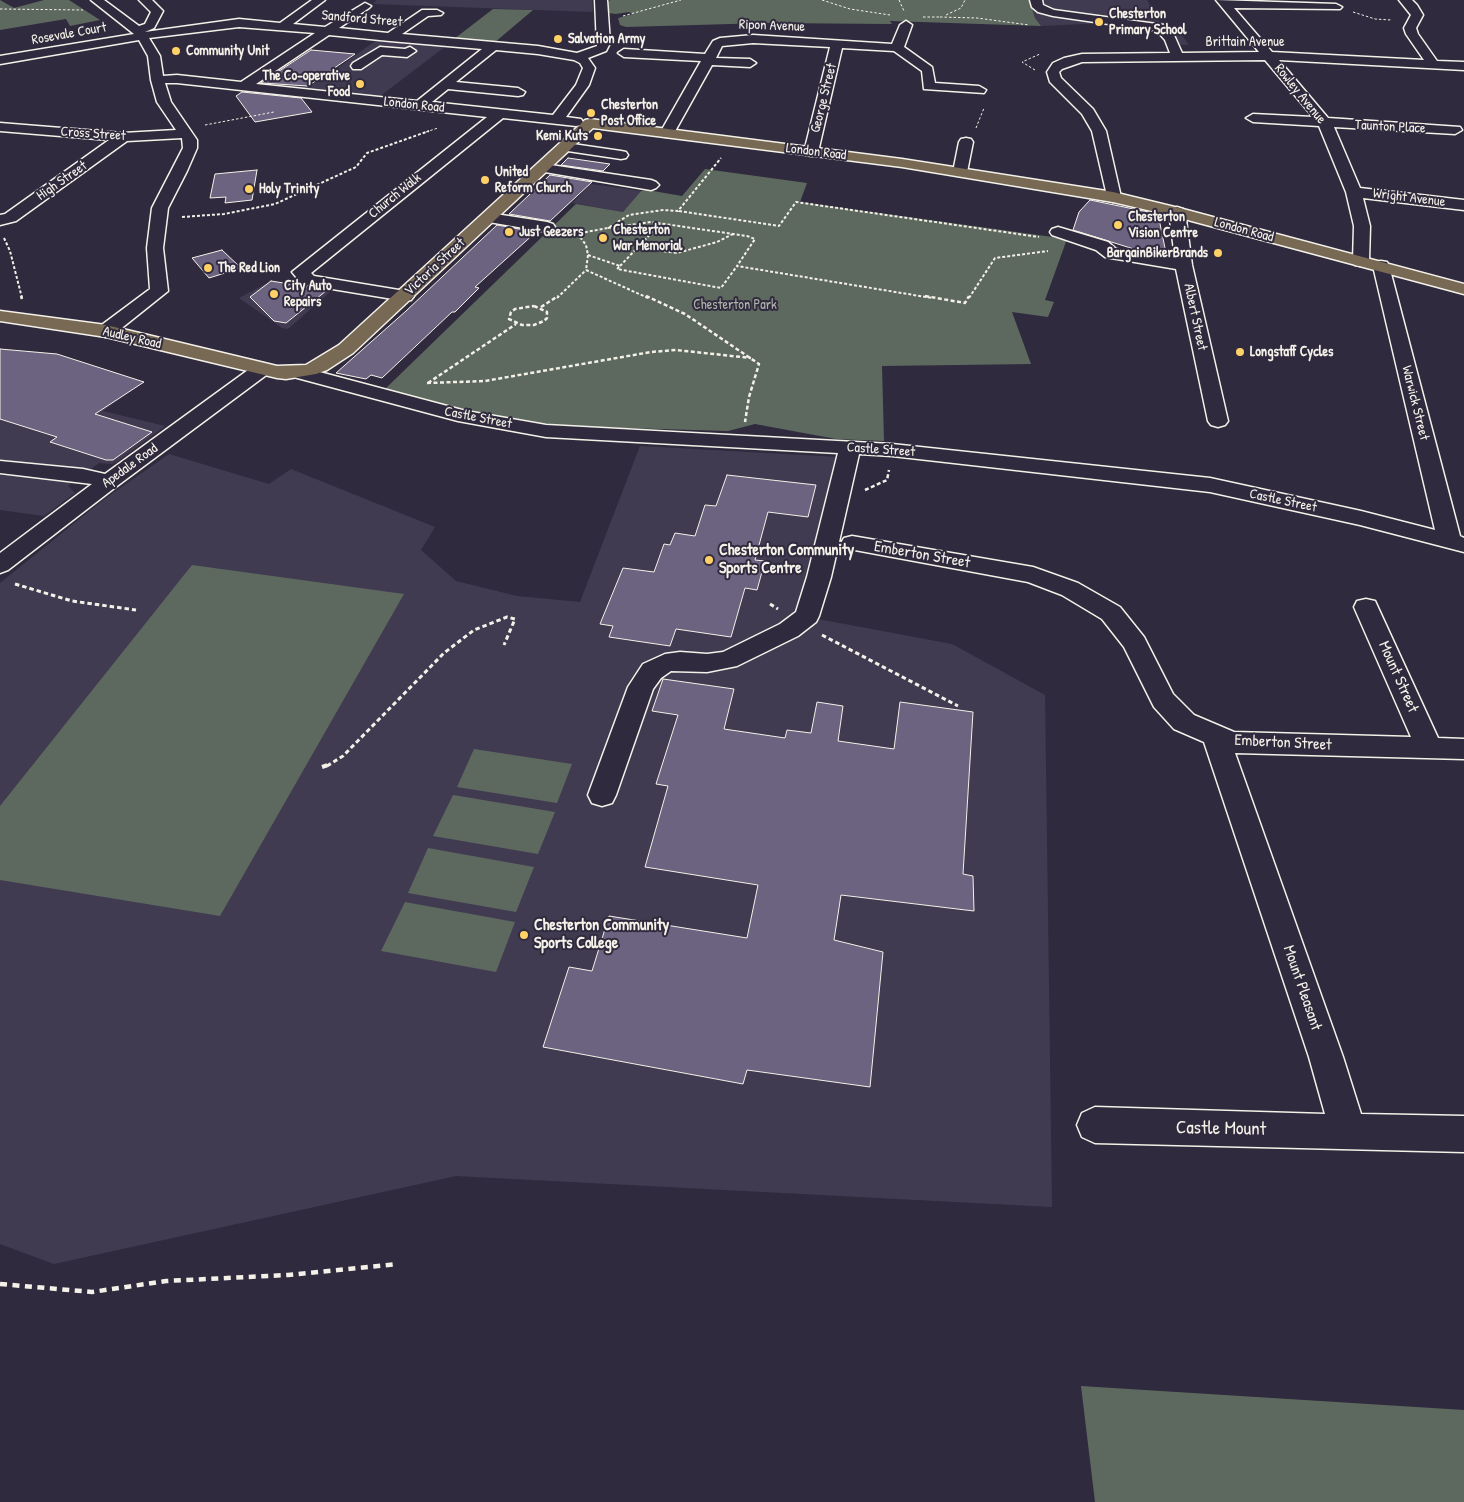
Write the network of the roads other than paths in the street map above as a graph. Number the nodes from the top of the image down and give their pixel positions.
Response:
1 (145, 0) edge
2 (1036, 0) edge
3 (1405, 0) edge
4 (1224, 2) edge
5 (316, 3) edge
6 (293, 4) dead end
7 (94, 5) edge
8 (365, 6) dead end
9 (1336, 7) road end
10 (602, 10) edge
11 (437, 13) dead end
12 (911, 21) road end
13 (328, 31) junction
14 (140, 33) junction
15 (284, 33) junction
16 (390, 37) junction
17 (426, 40) junction
18 (837, 45) junction
19 (493, 46) junction
20 (897, 48) junction
21 (624, 53) dead end
22 (1270, 56) junction
23 (578, 57) junction
24 (1177, 57) junction
25 (0, 60) edge
26 (709, 60) junction
27 (750, 63) dead end
28 (1433, 64) junction
29 (357, 66) dead end
30 (1464, 66) edge
31 (157, 80) junction
32 (565, 84) dead end
33 (445, 85) junction
34 (582, 85) junction
35 (242, 87) junction
36 (979, 90) road end
37 (518, 92) dead end
38 (419, 106) junction
39 (498, 115) junction
40 (1253, 118) dead end
41 (558, 120) junction
42 (1325, 123) junction
43 (590, 124) junction
44 (0, 127) edge
45 (203, 128) road end
46 (1454, 130) dead end
47 (186, 133) junction
48 (667, 133) junction
49 (123, 137) junction
50 (966, 142) road end
51 (566, 147) junction
52 (811, 152) junction
53 (621, 155) dead end
54 (544, 168) junction
55 (960, 172) junction
56 (651, 185) dead end
57 (1354, 192) junction
58 (1113, 197) junction
59 (1464, 205) edge
60 (1177, 212) junction
61 (489, 218) junction
62 (0, 220) edge
63 (547, 228) dead end
64 (1052, 235) road end
65 (1361, 260) junction
66 (1184, 266) junction
67 (1381, 266) junction
68 (1464, 290) edge
69 (405, 296) junction
70 (0, 316) edge
71 (106, 331) junction
72 (262, 369) junction
73 (297, 372) junction
74 (1218, 421) dead end
75 (850, 448) junction
76 (0, 467) edge
77 (108, 481) junction
78 (1457, 542) edge
79 (852, 543) dead end
80 (4, 574) edge
81 (1366, 607) dead end
82 (1216, 736) junction
83 (1429, 747) junction
84 (1464, 749) edge
85 (602, 795) dead end
86 (1094, 1125) dead end
87 (1348, 1132) junction
88 (1464, 1134) edge

1 - 14 street
2 - 24 street
3 - 28 street
4 - 9 street
4 - 22 street, Rowley Avenue
5 - 6 street
5 - 15 street
7 - 14 street
8 - 13 street
10 - 23 street
11 - 16 street
12 - 20 street
13 - 15 street, Sandford Street
13 - 16 street, Sandford Street
13 - 35 street
14 - 15 street
14 - 25 street, Rosevale Court
14 - 31 street
16 - 17 street, Sandford Street
17 - 19 street, Sandford Street
17 - 29 street
18 - 20 street, Ripon Avenue
18 - 26 street, Ripon Avenue
18 - 52 street, George Street
19 - 23 street, Sandford Street
19 - 33 street
20 - 36 street
21 - 26 street
22 - 24 street, Brittain Avenue
22 - 28 street, Brittain Avenue
22 - 42 street, Rowley Avenue
23 - 34 street
24 - 58 street, Brittain Avenue
26 - 27 street
26 - 48 street, Ripon Avenue
28 - 30 street, Brittain Avenue
31 - 35 street, London Road
31 - 47 street
32 - 34 street
33 - 37 street
33 - 38 street
34 - 41 street
35 - 38 street, London Road
38 - 39 street, London Road
39 - 41 street, London Road
39 - 69 street, Church Walk
40 - 42 street, Taunton Place
41 - 43 street, London Road
42 - 46 street, Taunton Place
42 - 57 street, Rowley Avenue
43 - 48 main road, London Road
43 - 51 main road, Victoria Street
44 - 49 street, Cross Street
45 - 47 street, Cross Street
47 - 49 street, Cross Street
47 - 71 street
48 - 52 main road, London Road
49 - 62 street, High Street
50 - 55 street
51 - 53 street
51 - 54 main road, Victoria Street
52 - 55 main road, London Road
54 - 56 street
54 - 61 main road, Victoria Street
55 - 58 main road, London Road
57 - 59 street, Wright Avenue
57 - 65 street, Rowley Avenue
58 - 60 main road, London Road
60 - 65 main road, London Road
60 - 66 street, Albert Street
61 - 63 street
61 - 69 main road, Victoria Street
64 - 66 street
65 - 67 main road, London Road
66 - 74 street, Albert Street
67 - 68 main road, London Road
67 - 78 street, Warwick Street
69 - 73 main road, Victoria Street
70 - 71 main road, Audley Road
71 - 72 main road, Audley Road
72 - 73 main road, Victoria Street
72 - 77 street, Apedale Road
73 - 75 street, Castle Street
75 - 78 street, Castle Street
75 - 85 street
76 - 77 street
77 - 80 street, Apedale Road
79 - 82 street, Emberton Street
81 - 83 street, Mount Street
82 - 83 street, Emberton Street
82 - 87 street, Mount Pleasant
83 - 84 street, Emberton Street
86 - 87 street, Castle Mount
87 - 88 street

